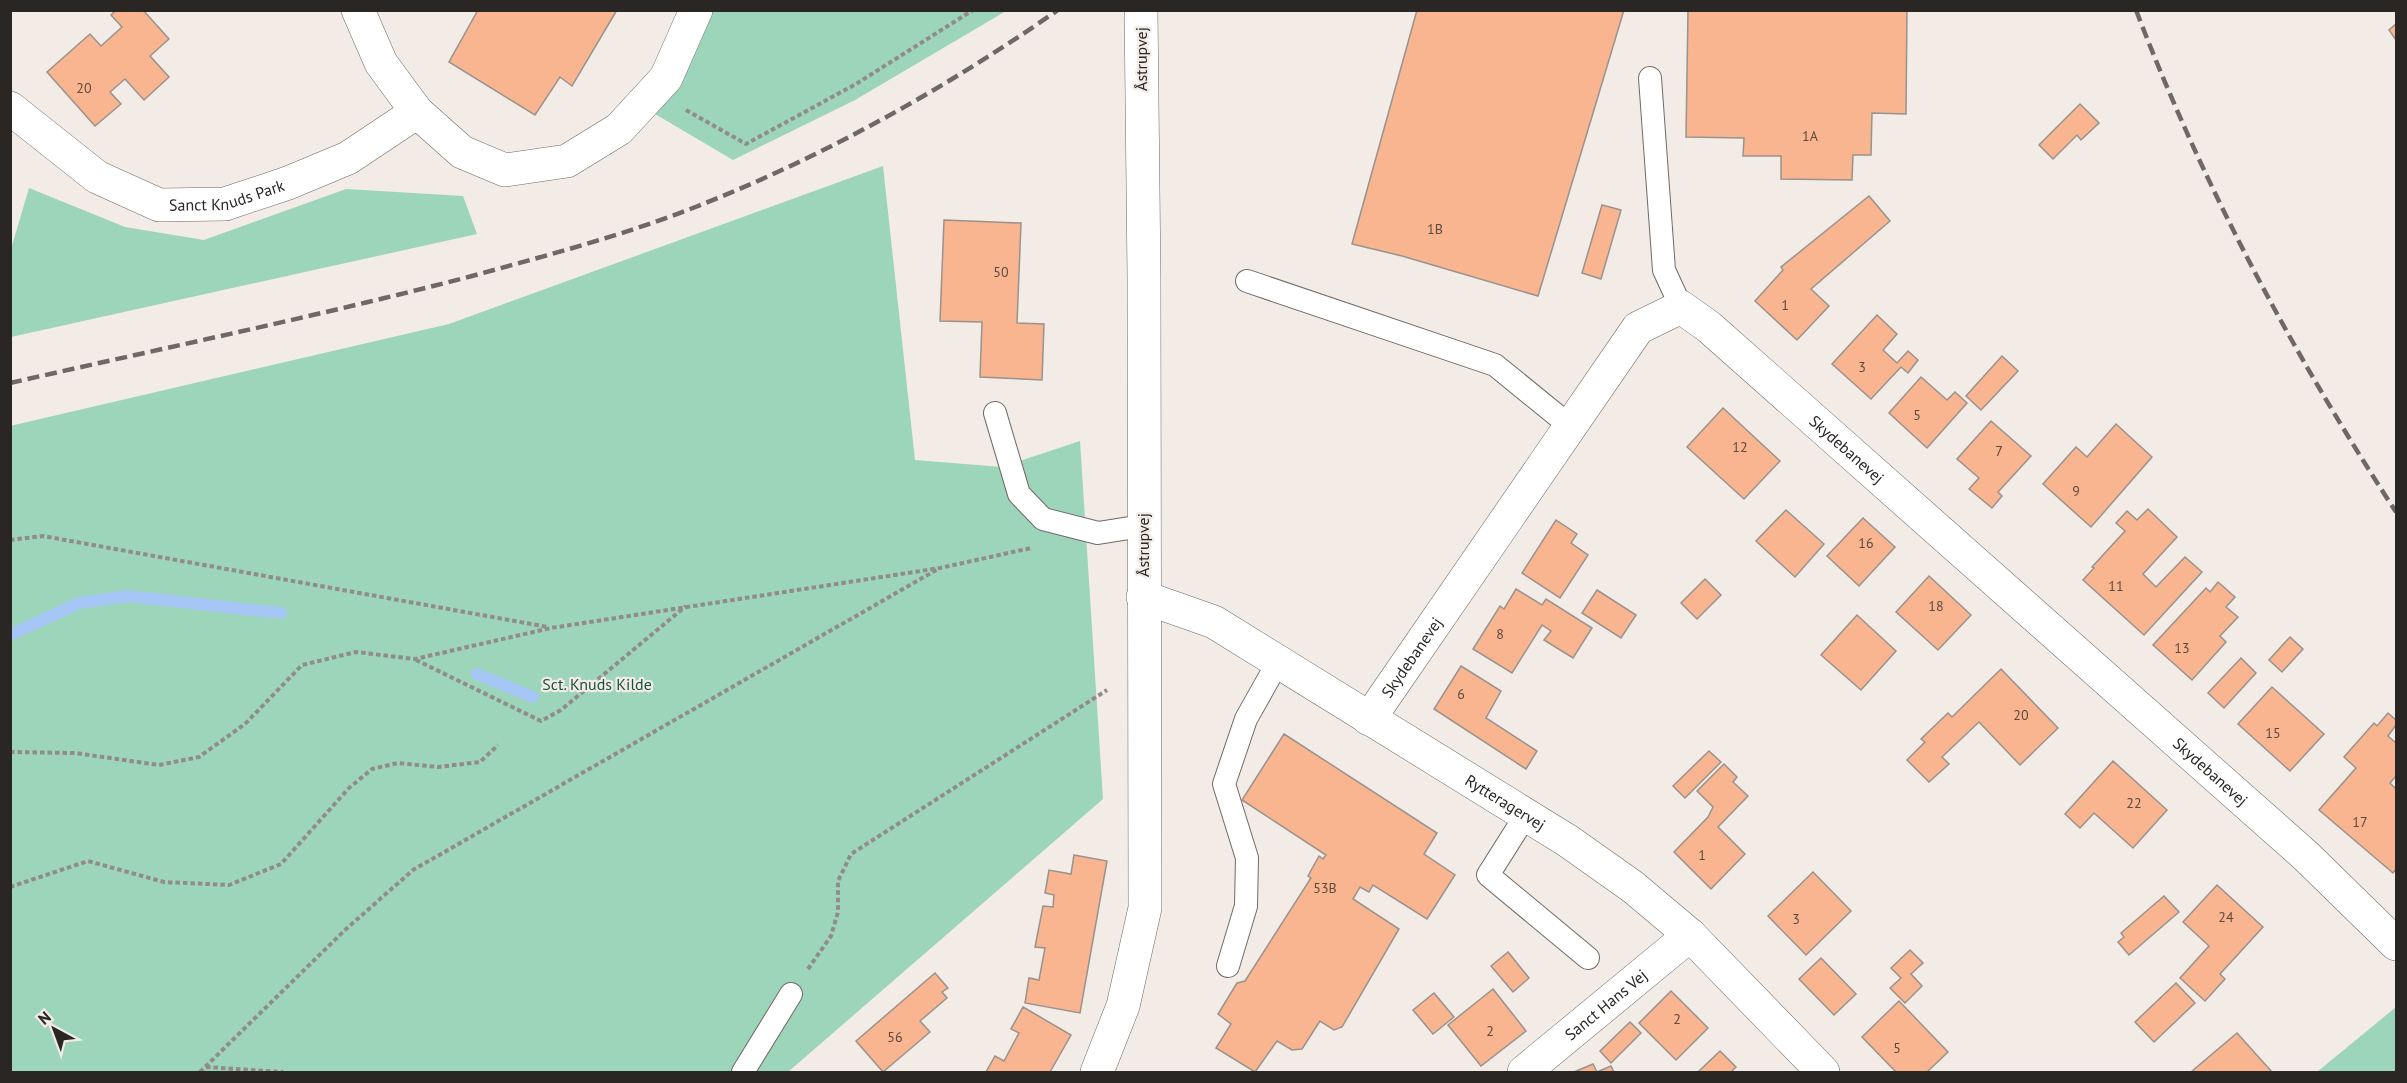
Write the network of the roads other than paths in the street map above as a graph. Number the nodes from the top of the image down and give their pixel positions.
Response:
1 (358, 10) edge
2 (696, 10) edge
3 (1141, 10) edge
4 (1650, 78) dead end
5 (10, 108) edge
6 (417, 112) junction
7 (1247, 281) dead end
8 (1681, 307) junction
9 (995, 413) dead end
10 (1570, 426) junction
11 (1142, 526) junction
12 (1143, 597) junction
13 (1278, 662) junction
14 (1369, 718) junction
15 (1526, 814) junction
16 (1690, 935) junction
17 (2397, 944) edge
18 (1587, 958) dead end
19 (1228, 966) dead end
20 (790, 994) road end
21 (743, 1072) edge
22 (1097, 1072) edge
23 (1524, 1072) edge
24 (1823, 1072) edge

1 - 6 street
2 - 6 street
3 - 11 street, Åstrupvej
4 - 8 lane
5 - 6 street, Sanct Knuds Park
7 - 10 lane
8 - 10 street, Skydebanevej
8 - 17 street, Skydebanevej
9 - 11 lane
10 - 14 street, Skydebanevej
11 - 12 street, Åstrupvej
12 - 13 street, Rytteragervej
12 - 22 street, Åstrupvej
13 - 14 street, Rytteragervej
13 - 19 lane
14 - 15 street, Rytteragervej
15 - 16 street, Rytteragervej
15 - 18 lane
16 - 23 street, Sanct Hans Vej
16 - 24 street, Rytteragervej
20 - 21 lane

